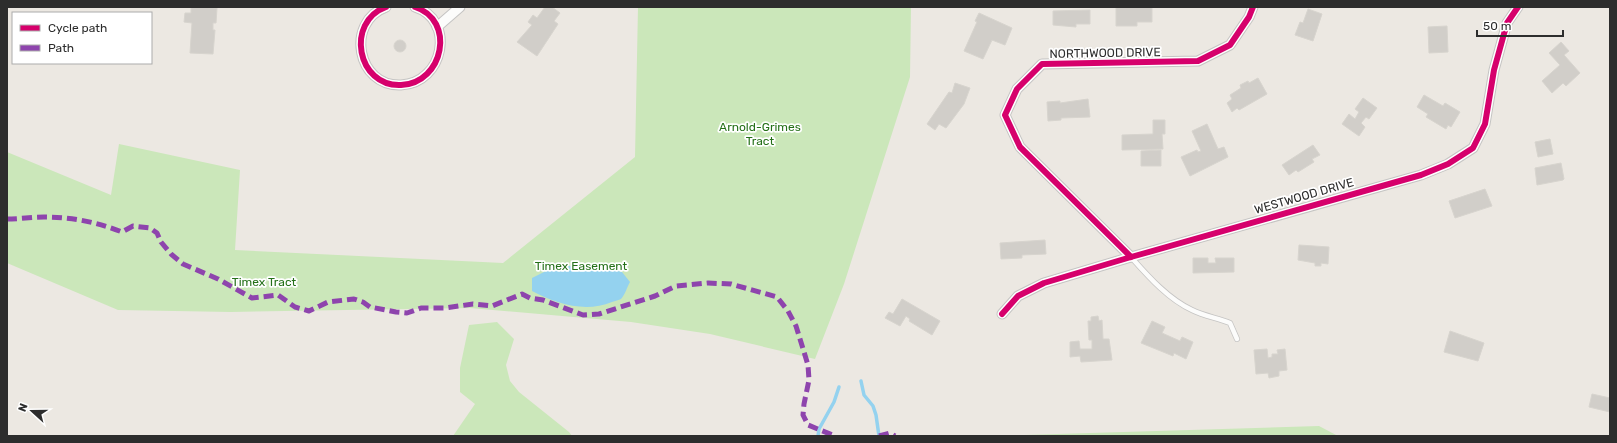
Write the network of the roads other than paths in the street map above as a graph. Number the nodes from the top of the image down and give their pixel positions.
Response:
1 (386, 7) edge
2 (415, 7) edge
3 (460, 7) edge
4 (1253, 7) edge
5 (1518, 7) edge
6 (437, 27) junction
7 (1131, 257) junction
8 (1002, 314) dead end
9 (1237, 339) dead end

1 - 6 street
2 - 6 street
3 - 6 street
4 - 7 street, NORTHWOOD DRIVE
5 - 7 street, WESTWOOD DRIVE
7 - 8 street, WESTWOOD DRIVE
7 - 9 lane

